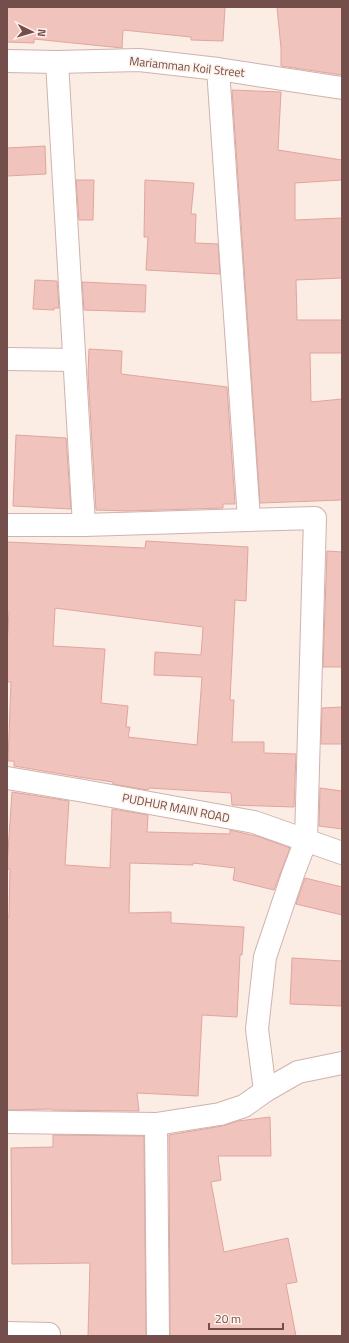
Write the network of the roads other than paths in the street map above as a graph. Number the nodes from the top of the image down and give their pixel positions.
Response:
1 (7, 61) edge
2 (56, 62) junction
3 (218, 69) junction
4 (342, 88) edge
5 (7, 359) edge
6 (74, 360) junction
7 (249, 519) junction
8 (7, 525) edge
9 (84, 525) junction
10 (7, 778) edge
11 (306, 840) junction
12 (342, 852) edge
13 (342, 1063) edge
14 (264, 1091) junction
15 (7, 1122) edge
16 (156, 1124) junction
17 (7, 1333) edge
18 (49, 1334) dead end
19 (158, 1336) edge

1 - 2 street, Mariamman Koil Street
2 - 3 street, Mariamman Koil Street
2 - 6 street
3 - 4 street, Mariamman Koil Street
3 - 7 street
5 - 6 street
6 - 9 street
7 - 9 street
7 - 11 street
8 - 9 street
10 - 11 street, PUDHUR MAIN ROAD
11 - 12 street, PUDHUR MAIN ROAD
11 - 14 street
13 - 14 street
14 - 16 street
15 - 16 street
16 - 19 street
17 - 18 street

